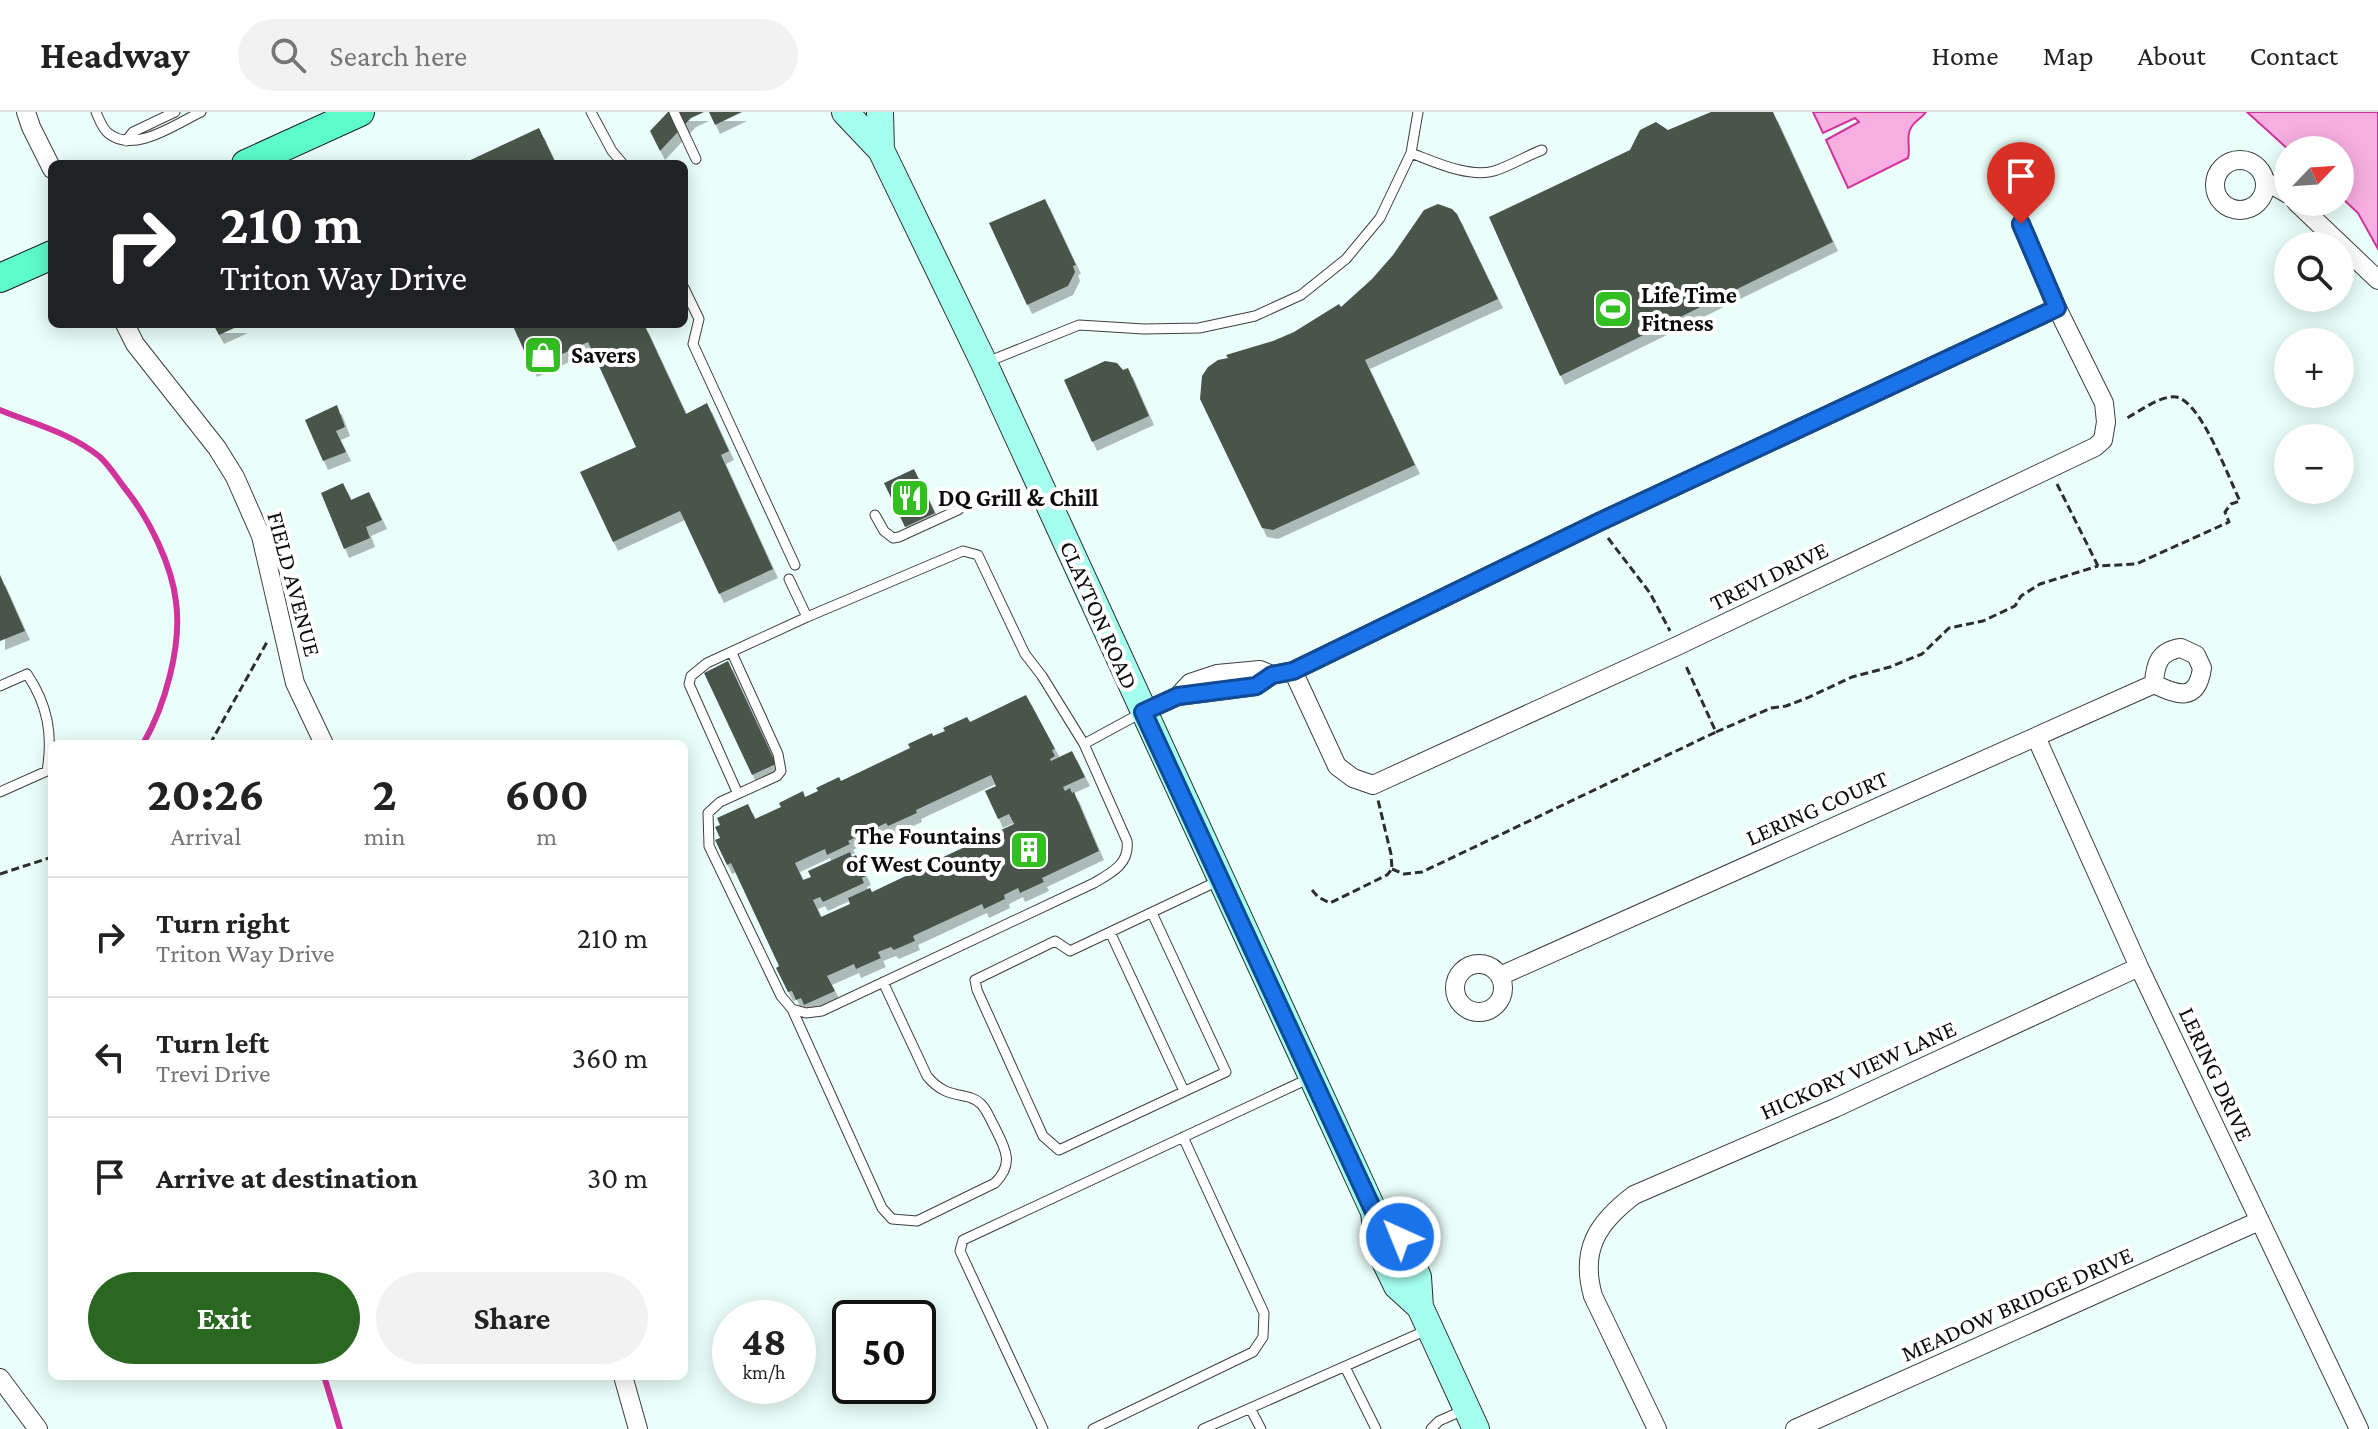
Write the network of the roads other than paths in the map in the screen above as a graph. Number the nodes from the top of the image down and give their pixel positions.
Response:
1 (26, 112) edge
2 (96, 112) edge
3 (175, 112) edge
4 (201, 112) edge
5 (360, 112) edge
6 (591, 112) edge
7 (674, 112) edge
8 (845, 112) edge
9 (880, 112) edge
10 (1418, 112) edge
11 (126, 141) junction
12 (881, 150) junction
13 (1542, 150) dead end
14 (1411, 153) junction
15 (696, 159) dead end
16 (257, 160) edge
17 (620, 160) edge
18 (48, 161) edge
19 (2265, 181) dead end
20 (2274, 186) edge
21 (2311, 216) edge
22 (2021, 224) dead end
23 (48, 257) edge
24 (0, 278) edge
25 (2378, 280) edge
26 (688, 296) edge
27 (2057, 308) junction
28 (127, 328) edge
29 (984, 363) junction
30 (963, 505) dead end
31 (875, 515) dead end
32 (795, 565) dead end
33 (789, 579) dead end
34 (807, 617) junction
35 (732, 653) junction
36 (1293, 671) junction
37 (2154, 684) dead end
38 (0, 686) edge
39 (1143, 712) junction
40 (2036, 737) junction
41 (50, 740) edge
42 (322, 740) edge
43 (1084, 744) junction
44 (48, 765) edge
45 (0, 792) edge
46 (738, 794) junction
47 (1221, 879) junction
48 (1152, 913) junction
49 (1110, 932) junction
50 (2139, 967) junction
51 (1500, 976) dead end
52 (883, 982) junction
53 (792, 1009) junction
54 (1313, 1077) junction
55 (1184, 1091) junction
56 (1183, 1137) junction
57 (2259, 1221) junction
58 (1425, 1318) junction
59 (1345, 1367) junction
60 (0, 1378) edge
61 (624, 1380) edge
62 (1250, 1408) junction
63 (1471, 1419) edge
64 (38, 1429) edge
65 (638, 1429) edge
66 (1043, 1429) edge
67 (1093, 1429) edge
68 (1203, 1429) edge
69 (1261, 1429) edge
70 (1376, 1429) edge
71 (1431, 1429) edge
72 (1657, 1429) edge
73 (1795, 1429) edge
74 (2359, 1429) edge

1 - 18 street
2 - 11 lane
3 - 11 lane
4 - 11 lane
5 - 16 main road
6 - 17 lane
7 - 15 lane
8 - 12 main road, CLAYTON ROAD
9 - 12 main road, CLAYTON ROAD
10 - 14 lane
12 - 29 main road, CLAYTON ROAD
13 - 14 lane
14 - 29 lane
19 - 20 street
21 - 25 street
22 - 27 street, TREVI DRIVE
23 - 24 main road
26 - 32 lane
27 - 36 street
27 - 36 street, TREVI DRIVE
28 - 42 street, FIELD AVENUE
29 - 39 main road, CLAYTON ROAD
30 - 31 lane
33 - 34 lane
34 - 35 lane
34 - 43 lane
35 - 46 lane
35 - 46 lane
36 - 39 street
37 - 40 street, LERING COURT
38 - 41 lane
39 - 43 lane
39 - 47 main road, CLAYTON ROAD
40 - 50 street, LERING DRIVE
40 - 51 street, LERING COURT
43 - 52 lane
44 - 45 lane
46 - 53 lane
47 - 48 lane
47 - 54 main road, CLAYTON ROAD
48 - 49 lane
48 - 55 lane
49 - 55 lane
49 - 55 lane
50 - 57 street, LERING DRIVE
50 - 72 street, HICKORY VIEW LANE
52 - 53 lane
52 - 53 lane
54 - 56 lane
54 - 58 main road, CLAYTON ROAD
56 - 66 lane
56 - 67 lane
57 - 73 street, MEADOW BRIDGE DRIVE
57 - 74 street, LERING DRIVE
58 - 59 lane
58 - 63 main road, CLAYTON ROAD
59 - 62 lane
59 - 70 lane
60 - 64 street
61 - 65 street
62 - 68 lane
62 - 69 lane
63 - 71 lane

